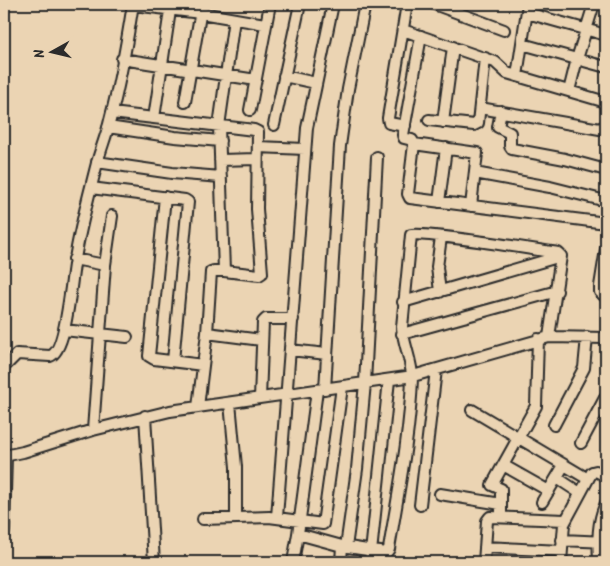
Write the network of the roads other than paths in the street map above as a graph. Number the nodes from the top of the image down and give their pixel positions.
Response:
1 (270, 4) edge
2 (300, 4) edge
3 (333, 4) edge
4 (365, 4) edge
5 (407, 4) edge
6 (434, 4) edge
7 (594, 4) edge
8 (133, 5) edge
9 (171, 6) edge
10 (202, 8) edge
11 (527, 8) edge
12 (234, 19) junction
13 (265, 24) junction
14 (585, 29) junction
15 (403, 30) junction
16 (504, 30) dead end
17 (606, 34) edge
18 (421, 36) junction
19 (522, 44) junction
20 (453, 47) junction
21 (484, 58) junction
22 (122, 59) junction
23 (577, 59) junction
24 (163, 66) junction
25 (606, 67) edge
26 (191, 70) junction
27 (226, 75) junction
28 (284, 76) junction
29 (517, 76) junction
30 (256, 80) junction
31 (316, 83) junction
32 (570, 91) junction
33 (185, 102) dead end
34 (606, 102) edge
35 (480, 108) junction
36 (250, 110) dead end
37 (501, 112) junction
38 (112, 113) junction
39 (154, 118) junction
40 (429, 120) dead end
41 (443, 122) junction
42 (274, 125) dead end
43 (606, 125) edge
44 (219, 126) junction
45 (405, 126) junction
46 (108, 127) junction
47 (220, 141) junction
48 (414, 144) junction
49 (258, 147) junction
50 (446, 148) junction
51 (305, 149) junction
52 (377, 157) dead end
53 (257, 159) junction
54 (220, 160) junction
55 (97, 162) junction
56 (606, 170) edge
57 (475, 173) junction
58 (221, 177) junction
59 (91, 188) junction
60 (165, 197) junction
61 (606, 201) edge
62 (438, 202) junction
63 (471, 206) junction
64 (112, 216) dead end
65 (606, 223) edge
66 (442, 237) junction
67 (606, 253) edge
68 (561, 256) junction
69 (74, 260) junction
70 (105, 265) junction
71 (224, 271) junction
72 (557, 291) junction
73 (440, 292) junction
74 (606, 297) edge
75 (403, 302) junction
76 (293, 319) junction
77 (64, 330) junction
78 (207, 333) junction
79 (402, 334) junction
80 (100, 335) junction
81 (127, 337) dead end
82 (587, 337) junction
83 (549, 338) junction
84 (606, 338) edge
85 (538, 339) junction
86 (261, 340) junction
87 (290, 350) junction
88 (327, 354) junction
89 (173, 361) junction
90 (203, 365) junction
91 (4, 366) edge
92 (436, 370) junction
93 (413, 376) junction
94 (389, 380) junction
95 (365, 383) junction
96 (342, 387) junction
97 (321, 389) junction
98 (287, 394) junction
99 (606, 396) edge
100 (260, 398) junction
101 (230, 402) junction
102 (198, 407) junction
103 (472, 410) dead end
104 (145, 416) junction
105 (554, 425) dead end
106 (93, 430) junction
107 (519, 438) junction
108 (581, 442) dead end
109 (5, 456) edge
110 (503, 465) junction
111 (564, 465) junction
112 (606, 476) edge
113 (557, 478) junction
114 (588, 479) junction
115 (549, 491) junction
116 (580, 492) junction
117 (440, 494) dead end
118 (542, 502) dead end
119 (606, 503) edge
120 (501, 504) junction
121 (420, 505) dead end
122 (277, 517) junction
123 (500, 517) junction
124 (236, 518) junction
125 (203, 519) dead end
126 (565, 520) junction
127 (299, 521) junction
128 (4, 531) edge
129 (298, 534) junction
130 (562, 540) junction
131 (602, 542) edge
132 (344, 547) junction
133 (485, 547) junction
134 (561, 551) junction
135 (371, 557) edge
136 (154, 562) edge
137 (293, 562) edge
138 (341, 562) edge
139 (484, 562) edge
140 (561, 562) edge
141 (599, 562) edge

1 - 13 street
2 - 28 street
3 - 31 street
4 - 88 street
5 - 15 street
6 - 16 street
7 - 14 street
8 - 9 street
8 - 22 street
9 - 10 street
9 - 24 street
10 - 12 street
10 - 26 street
11 - 14 street
11 - 19 street
12 - 13 street
12 - 27 street
13 - 30 street
14 - 17 street
14 - 23 street
15 - 18 street
15 - 45 street
18 - 20 street
18 - 45 street
19 - 23 street
19 - 29 street
20 - 21 street
20 - 41 street
21 - 29 street
21 - 35 street
22 - 24 street
22 - 38 street
23 - 25 street
23 - 32 street
24 - 26 street
24 - 39 street
26 - 27 street
26 - 33 street
27 - 30 street
27 - 44 street
28 - 31 street
28 - 42 street
29 - 32 street
30 - 36 street
31 - 51 street
32 - 34 street
35 - 37 street
35 - 41 street
37 - 43 street
37 - 56 street
38 - 39 street
38 - 46 street
39 - 44 street
40 - 41 street
44 - 47 street
44 - 49 street
45 - 48 street
46 - 47 street
46 - 55 street
47 - 54 street
48 - 50 street
48 - 62 street
49 - 51 street
49 - 53 street
50 - 57 street
50 - 62 street
51 - 76 street
52 - 95 street
53 - 54 street
53 - 71 street
54 - 58 street
55 - 58 street
55 - 59 street
57 - 61 street
57 - 63 street
58 - 71 street
59 - 60 street
59 - 69 street
60 - 89 street
60 - 89 street
62 - 63 street
63 - 65 street
64 - 70 street
66 - 68 street
66 - 73 street
66 - 75 street
67 - 74 street
68 - 72 street
68 - 73 street
69 - 70 street
69 - 77 street
70 - 80 street
71 - 78 street
72 - 79 street
72 - 83 street
73 - 75 street
75 - 79 street
76 - 86 street
76 - 87 street
77 - 80 street
77 - 91 street
78 - 86 street
78 - 90 street
79 - 93 street
80 - 81 street
80 - 106 street
82 - 83 street
82 - 84 street
82 - 105 street
83 - 85 street
85 - 92 street
85 - 107 street
86 - 100 street
87 - 88 street
87 - 98 street
88 - 97 street
89 - 90 street
90 - 102 street
92 - 93 street
92 - 121 street
93 - 94 street
93 - 135 street
94 - 95 street
94 - 135 street
95 - 96 street
95 - 132 street
96 - 97 street
96 - 127 street
97 - 98 street
97 - 127 street
98 - 100 street
98 - 122 street
99 - 108 street
100 - 101 street
101 - 102 street
101 - 124 street
102 - 104 street
103 - 107 street
104 - 106 street
104 - 136 street
106 - 109 street
107 - 110 street
107 - 111 street
109 - 128 street
110 - 115 street
110 - 120 street
111 - 113 street
111 - 114 street
112 - 114 street
113 - 115 street
113 - 116 street
114 - 116 street
115 - 118 street
116 - 126 street
117 - 120 street
119 - 131 street
120 - 123 street
122 - 124 street
122 - 127 street
123 - 126 street
123 - 133 street
124 - 125 street
126 - 130 street
127 - 129 street
129 - 132 street
129 - 137 street
130 - 131 street
130 - 134 street
131 - 141 street
132 - 135 street
132 - 138 street
133 - 134 street
133 - 139 street
134 - 140 street

